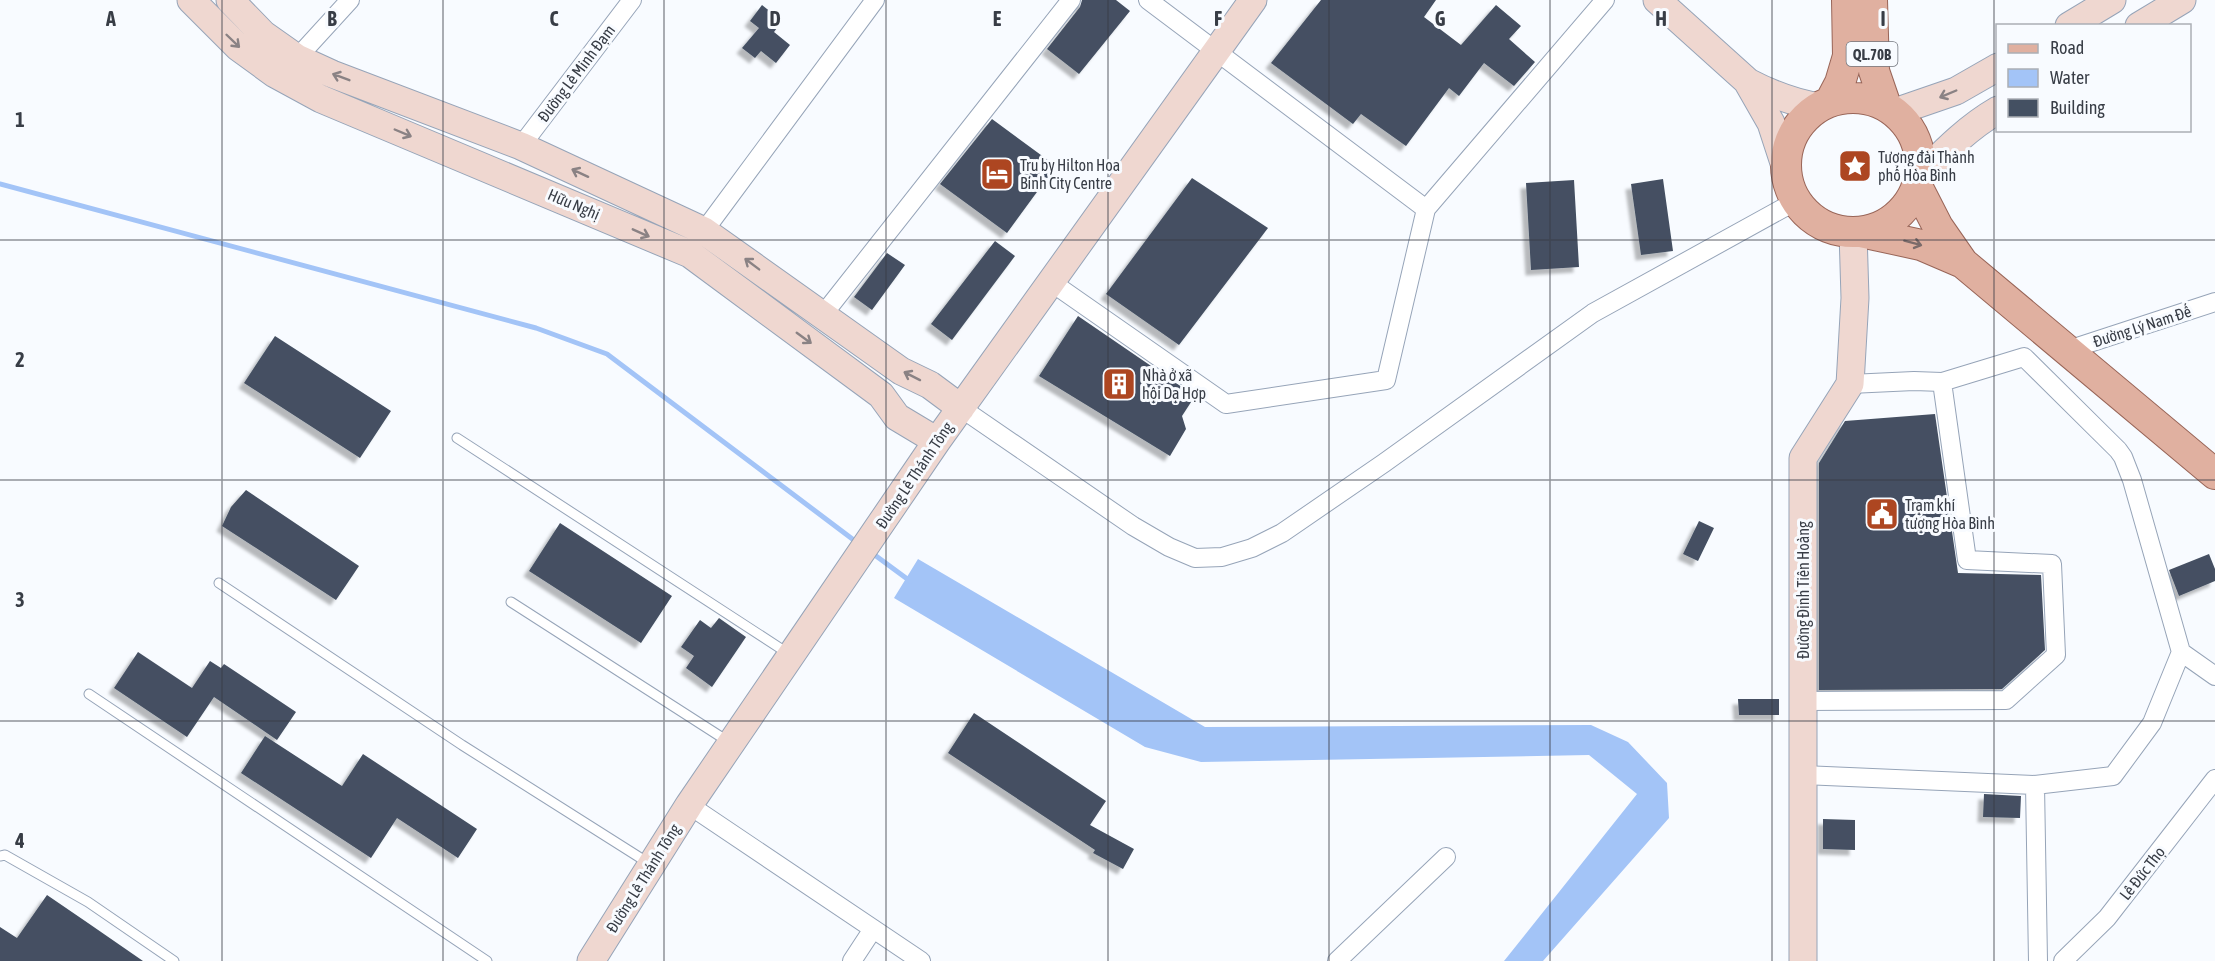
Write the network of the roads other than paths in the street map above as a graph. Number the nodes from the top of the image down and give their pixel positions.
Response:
1 (191, 0) edge
2 (230, 0) edge
3 (350, 0) edge
4 (632, 0) edge
5 (875, 0) edge
6 (1071, 0) edge
7 (1148, 0) edge
8 (1253, 0) edge
9 (1605, 0) edge
10 (1657, 0) edge
11 (1847, 0) edge
12 (1872, 0) edge
13 (2112, 0) edge
14 (2182, 0) edge
15 (2072, 24) edge
16 (2142, 24) edge
17 (1216, 52) junction
18 (297, 58) junction
19 (1996, 68) edge
20 (1746, 81) junction
21 (1825, 104) junction
22 (1890, 109) junction
23 (1996, 111) edge
24 (521, 146) junction
25 (1786, 169) junction
26 (1918, 182) junction
27 (609, 187) junction
28 (1796, 201) junction
29 (1426, 209) junction
30 (597, 214) junction
31 (704, 231) junction
32 (1857, 232) junction
33 (1963, 262) junction
34 (1051, 282) junction
35 (2215, 302) edge
36 (822, 316) junction
37 (2068, 350) junction
38 (1942, 382) junction
39 (1850, 384) junction
40 (961, 408) junction
41 (457, 438) dead end
42 (937, 441) junction
43 (2215, 474) edge
44 (219, 584) dead end
45 (511, 602) dead end
46 (2181, 652) junction
47 (791, 655) junction
48 (2215, 676) edge
49 (89, 694) dead end
50 (1803, 701) junction
51 (731, 743) junction
52 (1803, 775) junction
53 (2215, 779) edge
54 (2035, 785) junction
55 (689, 806) junction
56 (0, 856) edge
57 (1446, 857) dead end
58 (652, 865) junction
59 (873, 929) junction
60 (174, 961) edge
61 (487, 961) edge
62 (591, 961) edge
63 (852, 961) edge
64 (921, 961) edge
65 (1337, 961) edge
66 (1803, 961) edge
67 (2038, 961) edge
68 (2063, 961) edge

1 -> 30 main road, Hữu Nghị
2 - 18 main road, Hữu Nghị
3 - 18 street
4 - 24 street, Đường Lê Minh Đạm
5 - 31 street
6 - 36 street
7 - 17 street
8 - 17 main road, Đường Lê Thánh Tông
9 - 29 street
10 - 20 main road
11 - 21 main road, QL.70B
12 - 22 main road, QL.70B
13 - 15 main road
14 - 16 main road
17 - 29 street
17 - 34 main road, Đường Lê Thánh Tông
24 -> 18 main road, Hữu Nghị
19 -> 22 main road
20 - 21 main road
20 - 25 main road
21 - 22 main road
21 - 25 main road
22 - 26 main road
23 - 26 main road
27 -> 24 main road, Hữu Nghị
25 - 28 main road
26 - 32 main road
26 - 33 main road
27 - 30 main road
27 - 31 main road, Hữu Nghị
28 - 32 main road
28 - 40 street
29 - 34 street
30 -> 42 main road, Hữu Nghị
36 -> 31 main road, Hữu Nghị
32 -> 33 main road
32 - 39 main road, Đường Đinh Tiên Hoàng
33 - 37 main road
34 - 40 main road, Đường Lê Thánh Tông
35 - 37 street, Đường Lý Nam Đế
40 -> 36 main road, Hữu Nghị
37 - 43 main road
38 - 39 street
38 - 46 street
38 - 50 street
39 - 50 main road, Đường Đinh Tiên Hoàng
40 - 42 main road, Đường Lê Thánh Tông
41 - 47 lane
42 - 47 main road, Đường Lê Thánh Tông
44 - 58 lane
45 - 51 lane
46 - 48 street
46 - 54 street
47 - 51 main road, Đường Lê Thánh Tông
49 - 61 lane
50 - 52 main road, Đường Đinh Tiên Hoàng
51 - 55 main road, Đường Lê Thánh Tông
52 - 54 street
52 - 66 main road, Đường Đinh Tiên Hoàng
53 - 68 street, Lê Đức Thọ
54 - 67 street
55 - 58 main road, Đường Lê Thánh Tông
55 - 59 street
56 - 60 lane
57 - 65 street
58 - 62 main road, Đường Lê Thánh Tông
59 - 63 street
59 - 64 street

